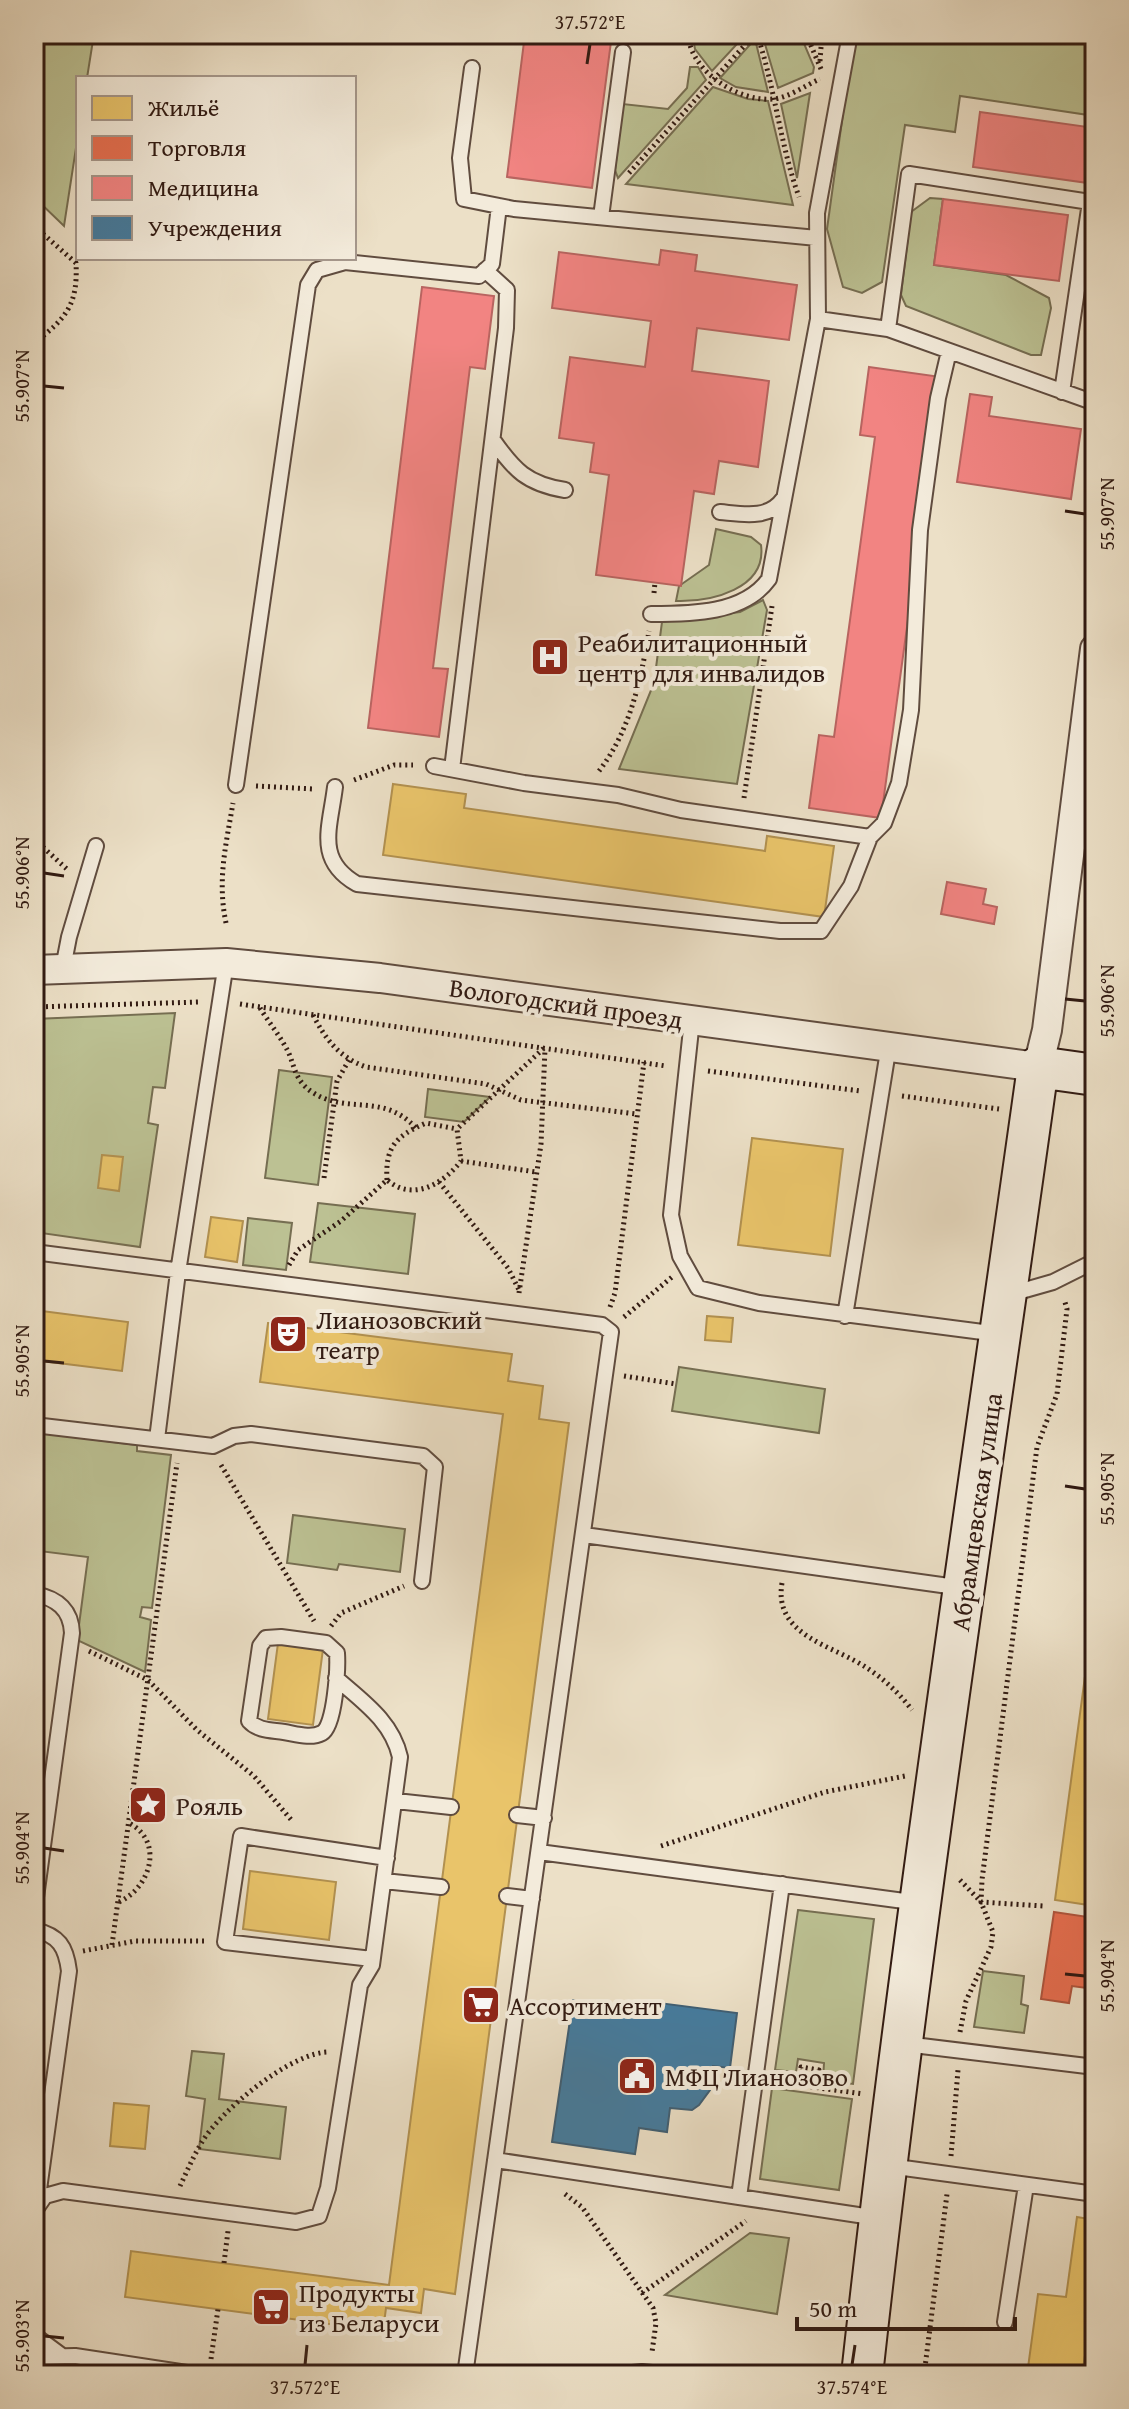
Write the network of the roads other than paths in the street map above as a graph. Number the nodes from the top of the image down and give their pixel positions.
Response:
1 (850, 34) edge
2 (623, 52) dead end
3 (472, 68) dead end
4 (499, 206) junction
5 (608, 218) junction
6 (817, 238) junction
7 (485, 270) junction
8 (818, 319) junction
9 (888, 329) junction
10 (949, 351) junction
11 (1062, 392) junction
12 (1095, 403) edge
13 (493, 440) junction
14 (565, 490) dead end
15 (783, 499) junction
16 (720, 512) dead end
17 (756, 515) junction
18 (777, 536) junction
19 (651, 614) road end
20 (1095, 649) edge
21 (1092, 700) edge
22 (434, 766) dead end
23 (452, 769) junction
24 (236, 785) road end
25 (335, 787) dead end
26 (870, 837) junction
27 (96, 846) dead end
28 (226, 963) junction
29 (63, 968) junction
30 (34, 970) edge
31 (692, 1020) junction
32 (889, 1045) junction
33 (1038, 1067) junction
34 (1095, 1075) edge
35 (34, 1252) edge
36 (1095, 1261) edge
37 (178, 1272) junction
38 (1007, 1295) junction
39 (845, 1316) junction
40 (1001, 1335) junction
41 (34, 1425) edge
42 (157, 1439) junction
43 (584, 1535) junction
44 (422, 1581) dead end
45 (964, 1588) junction
46 (34, 1594) edge
47 (336, 1678) junction
48 (396, 1801) junction
49 (451, 1807) dead end
50 (517, 1815) dead end
51 (544, 1818) junction
52 (539, 1852) junction
53 (387, 1858) junction
54 (384, 1881) junction
55 (782, 1884) junction
56 (441, 1887) dead end
57 (507, 1896) dead end
58 (532, 1899) junction
59 (922, 1903) junction
60 (34, 1912) edge
61 (34, 1930) edge
62 (372, 1959) junction
63 (901, 2043) junction
64 (1095, 2067) edge
65 (495, 2160) junction
66 (884, 2165) junction
67 (1026, 2185) junction
68 (1095, 2194) edge
69 (739, 2197) junction
70 (34, 2213) edge
71 (879, 2218) junction
72 (1005, 2322) dead end
73 (34, 2335) edge
74 (61, 2355) junction
75 (34, 2357) edge
76 (200, 2375) edge
77 (465, 2375) edge
78 (613, 2375) edge
79 (672, 2375) edge
80 (862, 2375) edge

1 - 6 lane
2 - 5 lane
3 - 4 lane
4 - 5 lane
4 - 7 lane
5 - 6 lane
6 - 8 lane
7 - 13 lane
7 - 24 lane
8 - 9 lane
8 - 15 lane
9 - 10 lane
9 - 11 lane
10 - 11 lane
10 - 26 lane
11 - 12 lane
13 - 14 lane
13 - 23 lane
15 - 17 lane
15 - 18 lane
16 - 17 lane
17 - 18 lane
18 - 19 lane
20 - 21 street, Абрамцевская улица
21 - 33 street, Абрамцевская улица
22 - 23 lane
23 - 26 lane
25 - 26 lane
27 - 29 lane
28 - 29 street, Вологодский проезд
28 - 31 street, Вологодский проезд
28 - 37 lane
29 - 30 street, Вологодский проезд
31 - 32 street, Вологодский проезд
31 - 39 lane
32 - 33 street, Вологодский проезд
32 - 39 lane
33 - 34 street, Вологодский проезд
33 - 38 street, Абрамцевская улица
35 - 37 lane
36 - 38 lane
37 - 42 lane
37 - 43 lane
38 - 40 street, Абрамцевская улица
39 - 40 lane
40 - 45 street, Абрамцевская улица
41 - 42 lane
42 - 44 lane
43 - 45 lane
43 - 51 lane
45 - 59 street, Абрамцевская улица
46 - 60 lane
47 - 47 lane
47 - 48 lane
48 - 49 lane
48 - 53 lane
50 - 51 lane
51 - 52 lane
52 - 55 lane
52 - 58 lane
53 - 54 lane
53 - 62 lane
54 - 56 lane
54 - 62 lane
55 - 59 lane
55 - 69 lane
57 - 58 lane
58 - 65 lane
59 - 63 street, Абрамцевская улица
61 - 70 lane
62 - 70 lane
63 - 64 lane
63 - 66 street, Абрамцевская улица
65 - 69 lane
65 - 77 lane
66 - 67 lane
66 - 71 street, Абрамцевская улица
67 - 68 lane
67 - 72 lane
69 - 71 lane
71 - 80 street, Абрамцевская улица
73 - 74 lane
74 - 75 lane
74 - 76 lane
78 - 79 lane

